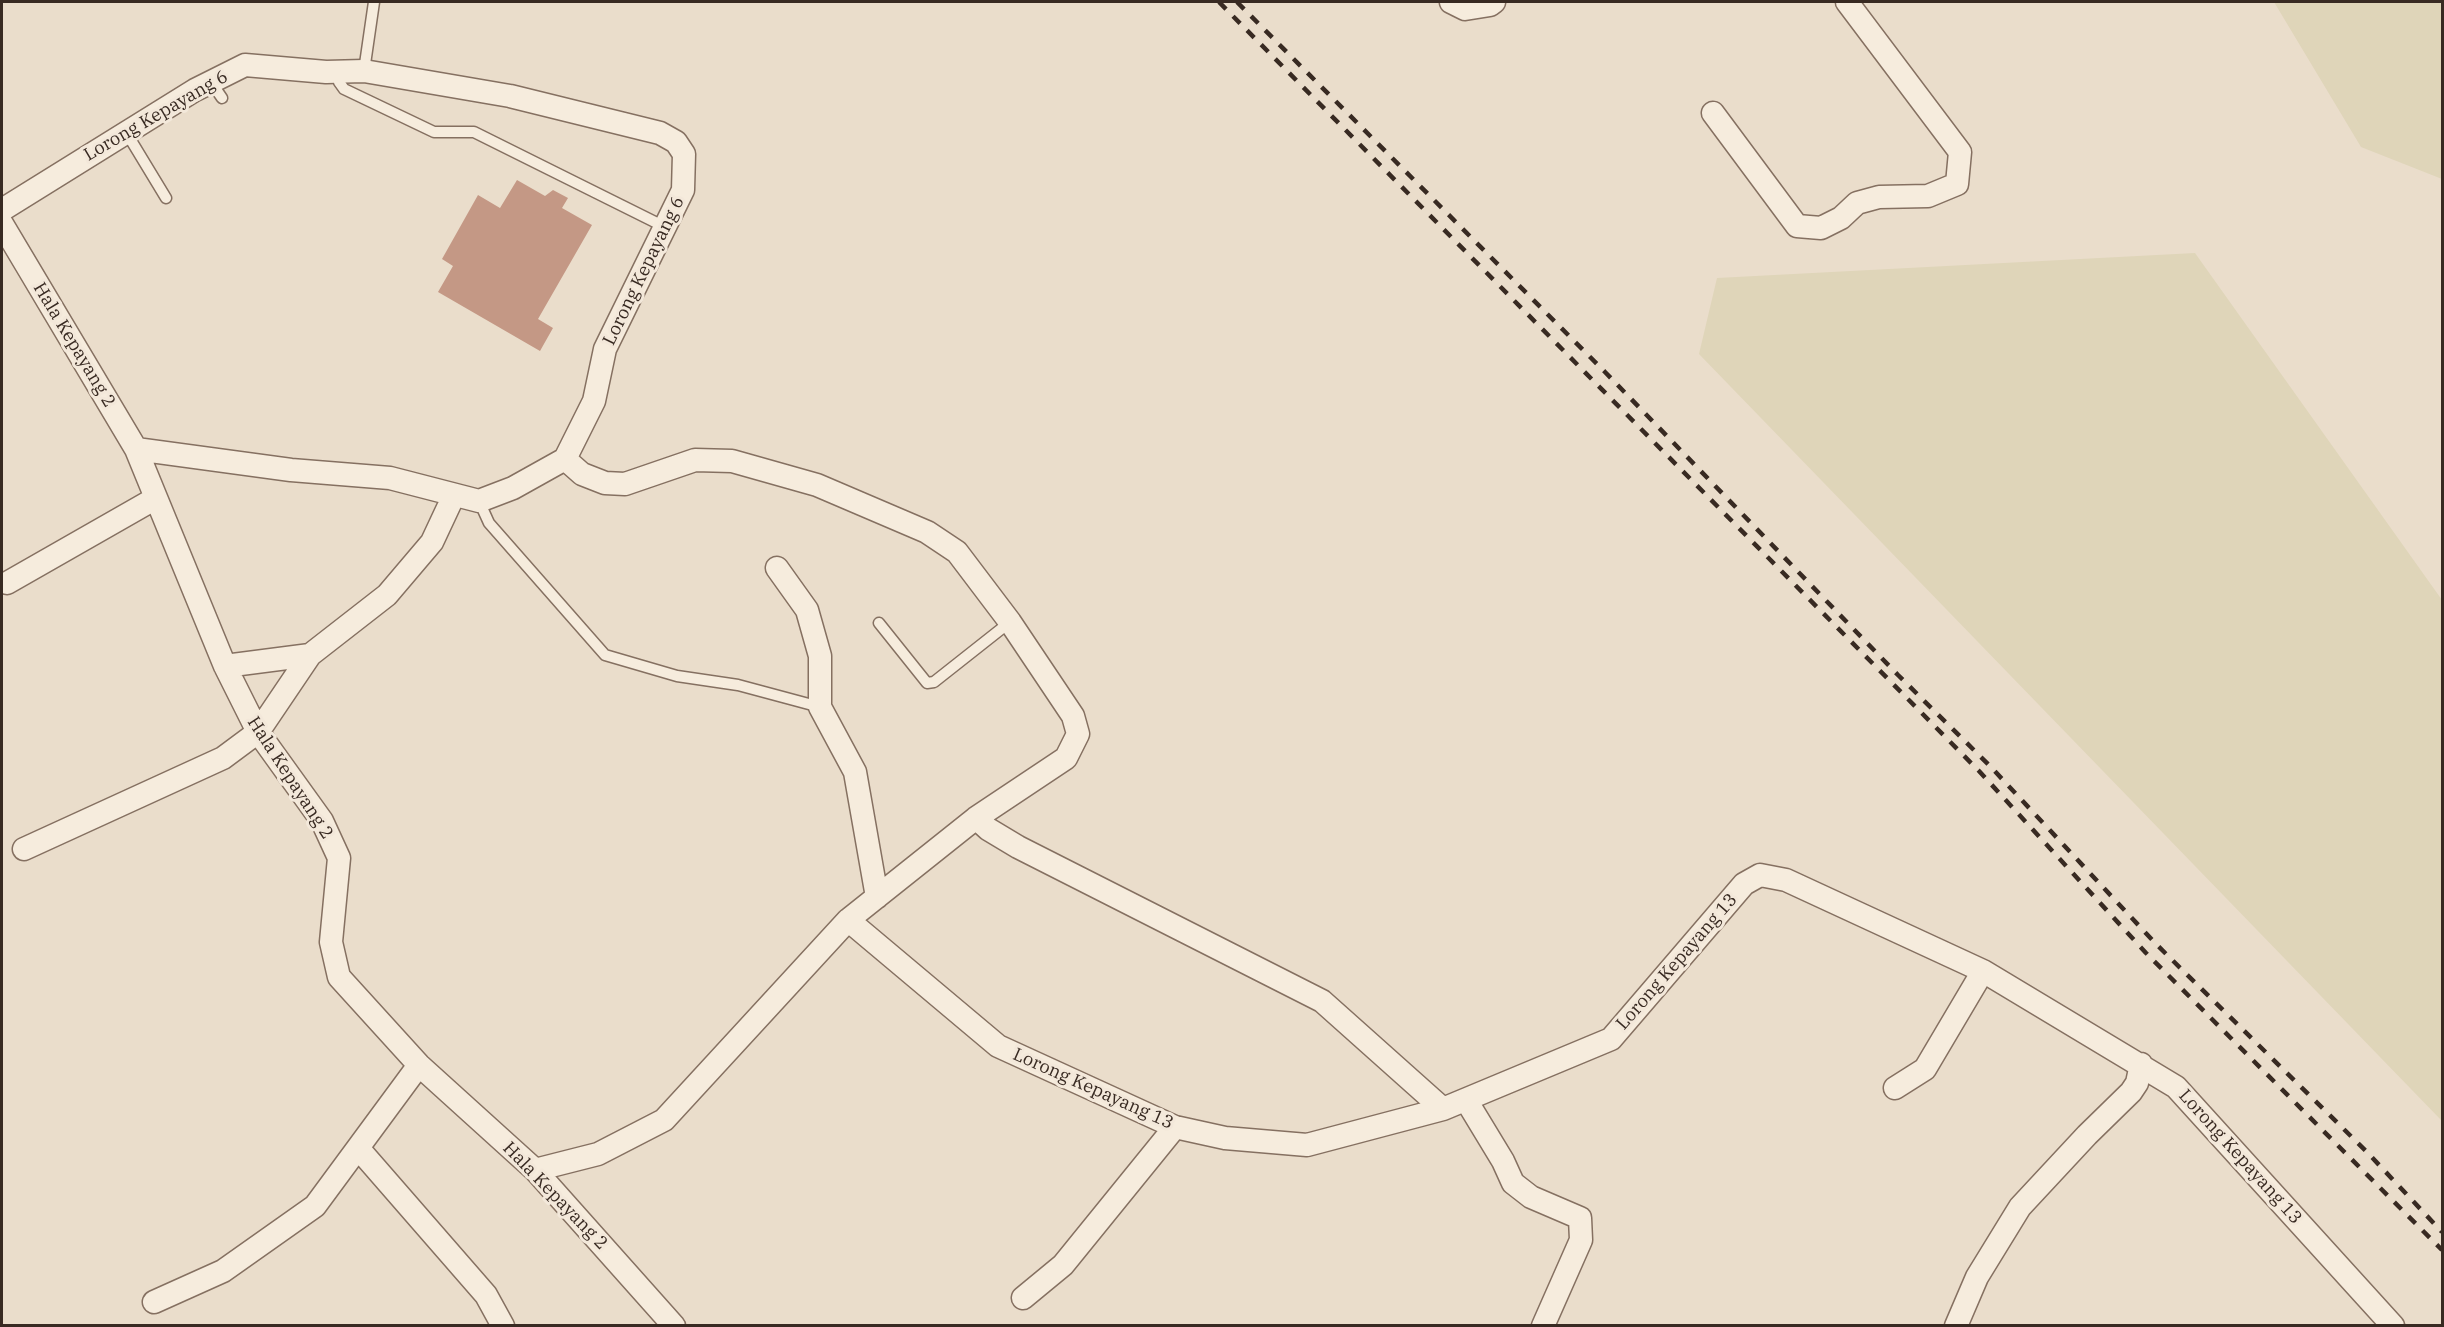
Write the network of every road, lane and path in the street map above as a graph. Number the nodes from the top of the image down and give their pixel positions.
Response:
1 (374, 2) edge
2 (1451, 2) edge
3 (1494, 2) edge
4 (1847, 2) edge
5 (364, 71) junction
6 (338, 72) junction
7 (1713, 113) dead end
8 (126, 132) junction
9 (166, 198) dead end
10 (2, 210) edge
11 (2, 224) edge
12 (665, 227) junction
13 (136, 449) junction
14 (565, 459) junction
15 (454, 495) junction
16 (156, 498) junction
17 (479, 501) junction
18 (777, 568) dead end
19 (7, 583) dead end
20 (1010, 622) junction
21 (879, 623) dead end
22 (310, 655) junction
23 (225, 666) junction
24 (820, 707) junction
25 (258, 732) junction
26 (976, 818) junction
27 (24, 849) dead end
28 (877, 897) junction
29 (848, 920) junction
30 (1983, 971) junction
31 (2141, 1064) junction
32 (419, 1065) junction
33 (1895, 1088) dead end
34 (1466, 1100) junction
35 (1443, 1109) junction
36 (1176, 1127) junction
37 (358, 1148) junction
38 (535, 1170) junction
39 (1023, 1298) dead end
40 (154, 1302) dead end
41 (503, 1326) edge
42 (674, 1326) edge
43 (1543, 1326) edge
44 (1956, 1326) edge
45 (2393, 1326) edge

1 - 5 lane
2 - 3 street
4 - 7 street
5 - 6 street, Lorong Kepayang 6
5 - 12 street, Lorong Kepayang 6
6 - 8 street, Lorong Kepayang 6
6 - 12 lane
8 - 9 lane
8 - 10 street, Lorong Kepayang 6
11 - 13 street, Hala Kepayang 2
12 - 14 street, Lorong Kepayang 6
13 - 15 street
13 - 16 street, Hala Kepayang 2
14 - 17 street
14 - 20 street
15 - 17 street
15 - 22 street
16 - 19 street
16 - 23 street, Hala Kepayang 2
17 - 24 lane
18 - 24 street
20 - 21 lane
20 - 26 street
22 - 23 street
22 - 25 street
23 - 25 street, Hala Kepayang 2
24 - 28 street
25 - 27 street
25 - 32 street, Hala Kepayang 2
26 - 28 street
26 - 35 street
28 - 29 street
29 - 36 street, Lorong Kepayang 13
29 - 38 street
30 - 31 street, Lorong Kepayang 13
30 - 33 street
30 - 34 street, Lorong Kepayang 13
31 - 44 street
31 - 45 street, Lorong Kepayang 13
32 - 37 street
32 - 38 street, Hala Kepayang 2
34 - 35 street, Lorong Kepayang 13
34 - 43 street
35 - 36 street, Lorong Kepayang 13
36 - 39 street
37 - 40 street
37 - 41 street
38 - 42 street, Hala Kepayang 2

